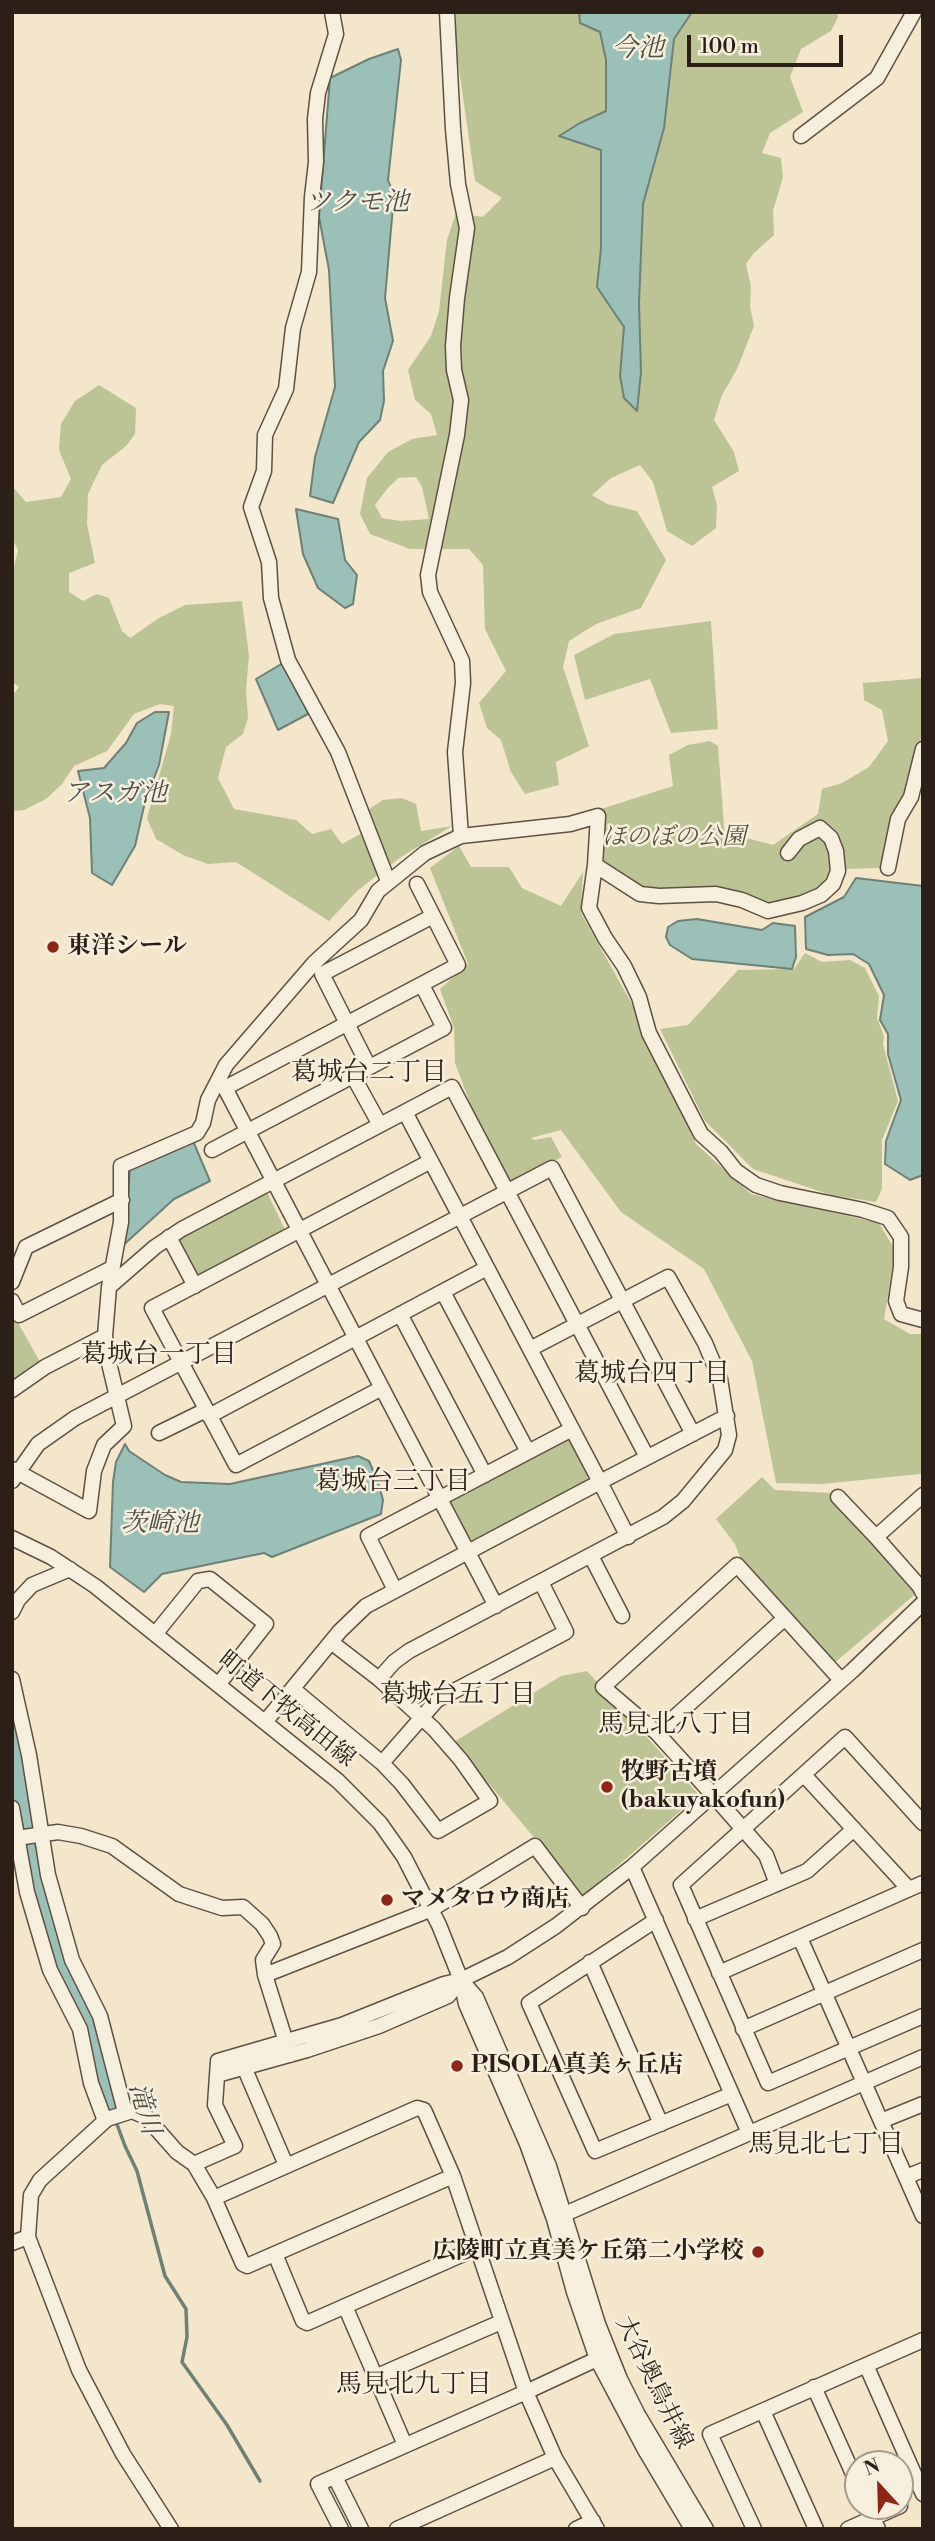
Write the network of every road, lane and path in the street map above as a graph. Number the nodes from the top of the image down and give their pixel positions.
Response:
1 (332, 12) edge
2 (447, 12) edge
3 (912, 13) edge
4 (802, 136) dead end
5 (923, 749) edge
6 (461, 836) junction
7 (788, 853) dead end
8 (595, 865) junction
9 (888, 868) dead end
10 (388, 881) junction
11 (417, 884) dead end
12 (433, 916) junction
13 (422, 985) junction
14 (348, 1024) junction
15 (369, 1067) junction
16 (353, 1076) junction
17 (405, 1112) junction
18 (380, 1125) junction
19 (247, 1132) junction
20 (212, 1150) dead end
21 (431, 1161) junction
22 (273, 1181) junction
23 (507, 1191) junction
24 (122, 1200) junction
25 (460, 1216) junction
26 (299, 1230) junction
27 (169, 1237) junction
28 (112, 1268) junction
29 (487, 1268) junction
30 (12, 1282) edge
31 (328, 1285) junction
32 (195, 1286) junction
33 (109, 1287) junction
34 (443, 1292) junction
35 (624, 1300) junction
36 (12, 1301) edge
37 (400, 1314) junction
38 (923, 1320) edge
39 (578, 1324) junction
40 (105, 1336) junction
41 (355, 1338) junction
42 (530, 1349) junction
43 (181, 1362) junction
44 (382, 1388) junction
45 (12, 1390) edge
46 (116, 1396) junction
47 (208, 1413) junction
48 (727, 1416) junction
49 (572, 1429) junction
50 (159, 1433) dead end
51 (693, 1434) junction
52 (528, 1452) junction
53 (648, 1457) junction
54 (14, 1474) edge
55 (485, 1475) junction
56 (600, 1482) junction
57 (923, 1495) edge
58 (838, 1497) dead end
59 (441, 1499) junction
60 (628, 1537) junction
61 (876, 1537) junction
62 (12, 1538) edge
63 (468, 1552) junction
64 (591, 1556) junction
65 (70, 1569) junction
66 (541, 1582) junction
67 (395, 1590) junction
68 (923, 1593) edge
69 (923, 1603) edge
70 (496, 1606) junction
71 (12, 1612) edge
72 (622, 1616) dead end
73 (785, 1618) junction
74 (156, 1633) junction
75 (331, 1642) junction
76 (12, 1679) edge
77 (379, 1679) junction
78 (841, 1680) junction
79 (218, 1685) junction
80 (293, 1689) junction
81 (421, 1716) junction
82 (265, 1722) junction
83 (657, 1733) junction
84 (382, 1763) junction
85 (804, 1775) junction
86 (713, 1795) junction
87 (12, 1808) edge
88 (923, 1823) edge
89 (854, 1829) junction
90 (743, 1830) junction
91 (41, 1834) junction
92 (17, 1838) junction
93 (632, 1867) junction
94 (777, 1884) junction
95 (916, 1886) edge
96 (582, 1908) junction
97 (432, 1909) junction
98 (695, 1919) junction
99 (656, 1920) junction
100 (800, 1938) junction
101 (923, 1950) edge
102 (590, 1962) junction
103 (719, 1973) junction
104 (265, 1975) junction
105 (461, 1980) junction
106 (825, 1993) junction
107 (923, 2016) edge
108 (743, 2029) junction
109 (288, 2048) junction
110 (849, 2049) junction
111 (923, 2057) edge
112 (242, 2061) junction
113 (112, 2069) junction
114 (90, 2074) junction
115 (864, 2083) junction
116 (732, 2094) junction
117 (923, 2104) edge
118 (125, 2112) junction
119 (108, 2119) junction
120 (881, 2121) junction
121 (661, 2124) junction
122 (749, 2133) junction
123 (194, 2164) junction
124 (286, 2165) junction
125 (923, 2169) edge
126 (453, 2176) junction
127 (906, 2177) junction
128 (214, 2197) junction
129 (923, 2216) edge
130 (559, 2217) junction
131 (28, 2237) junction
132 (12, 2243) edge
133 (477, 2248) junction
134 (275, 2254) junction
135 (345, 2306) junction
136 (501, 2322) junction
137 (921, 2345) edge
138 (597, 2359) junction
139 (866, 2365) junction
140 (375, 2377) junction
141 (814, 2387) junction
142 (526, 2392) junction
143 (763, 2411) junction
144 (405, 2445) junction
145 (844, 2454) edge
146 (555, 2458) junction
147 (335, 2477) junction
148 (923, 2495) edge
149 (868, 2520) edge
150 (595, 2525) edge
151 (171, 2529) edge
152 (341, 2529) edge
153 (361, 2529) edge
154 (397, 2529) edge
155 (576, 2529) edge
156 (692, 2529) edge
157 (706, 2529) edge
158 (754, 2529) edge
159 (817, 2529) edge
160 (848, 2529) edge

1 - 10 street
2 - 6 street
3 - 4 street
5 - 9 street
6 - 8 street
6 - 10 street
7 - 8 street
8 - 38 street
10 - 24 street
11 - 12 street
12 - 13 street
12 - 14 street
13 - 14 street
13 - 15 street
14 - 15 street
14 - 19 street
15 - 16 street
16 - 18 street
16 - 19 street
17 - 18 street
17 - 21 street
17 - 23 street
18 - 22 street
19 - 20 street
19 - 22 street
21 - 25 street
21 - 26 street
22 - 26 street
22 - 27 street
23 - 25 street
23 - 35 street
23 - 39 street
24 - 28 street
24 - 30 street
25 - 29 street
25 - 31 street
26 - 31 street
26 - 32 street
27 - 32 street
27 - 33 street
28 - 33 street
28 - 36 street
29 - 34 street
29 - 42 street
31 - 41 street
31 - 43 street
32 - 43 street
33 - 40 street
34 - 37 street
34 - 52 street
35 - 39 street
35 - 48 street
35 - 51 street
37 - 41 street
37 - 55 street
39 - 42 street
39 - 53 street
40 - 45 street
40 - 46 street
41 - 44 street
41 - 47 street
42 - 49 street
43 - 46 street
43 - 47 street
44 - 47 street
44 - 59 street
46 - 54 street
46 - 54 street
47 - 50 street
48 - 51 street
48 - 60 street
49 - 52 street
49 - 56 street
51 - 53 street
52 - 55 street
53 - 56 street
55 - 59 street
56 - 60 street
56 - 63 street
57 - 61 street
58 - 61 street
59 - 63 street
59 - 67 street
60 - 64 street
61 - 68 street
62 - 65 street, 町道下牧高田線
63 - 67 street
63 - 70 street
64 - 66 street
64 - 72 street
65 - 71 street
65 - 74 street, 町道下牧高田線
66 - 70 street
66 - 81 street
67 - 75 street
69 - 78 street
70 - 77 street
73 - 78 street
73 - 83 street
73 - 83 street
74 - 79 street, 町道下牧高田線
74 - 79 street
75 - 77 street
75 - 80 street
76 - 91 street
77 - 81 street
78 - 86 street
79 - 82 street, 町道下牧高田線
80 - 82 street
80 - 84 street
81 - 84 street
81 - 84 street
82 - 97 street, 町道下牧高田線
83 - 86 street
85 - 88 street
85 - 89 street
85 - 90 street
86 - 90 street
86 - 93 street
87 - 92 street
89 - 94 street
89 - 95 street
90 - 94 street
90 - 98 street
91 - 92 street
91 - 104 street
91 - 113 street
92 - 114 street
93 - 96 street
93 - 99 street
94 - 98 street
95 - 100 street
96 - 97 street
96 - 105 street
97 - 104 street
97 - 105 street, 町道下牧高田線
98 - 103 street
99 - 102 street
99 - 116 street
100 - 103 street
100 - 106 street
101 - 106 street
102 - 121 street
102 - 121 street
103 - 108 street
104 - 109 street
105 - 109 street
105 - 130 street, 町道下牧高田線
106 - 108 street
106 - 110 street
107 - 110 street
108 - 110 street
109 - 112 street
110 - 115 street
111 - 115 street
112 - 123 street
112 - 124 street
113 - 114 street
113 - 118 street
114 - 119 street
115 - 120 street
115 - 122 street
116 - 121 street
116 - 122 street
117 - 120 street
118 - 119 street
118 - 123 street
119 - 131 street
120 - 127 street
122 - 130 street
123 - 128 street
124 - 126 street
124 - 128 street
125 - 127 street
126 - 133 street
126 - 134 street
127 - 129 street
128 - 134 street
130 - 138 street
130 - 157 street, 大谷奥鳥井線
131 - 132 street
131 - 151 street
133 - 135 street
133 - 136 street
134 - 135 street
135 - 140 street
136 - 140 street
136 - 142 street
137 - 139 street
138 - 142 street
138 - 156 street
139 - 141 street
139 - 148 street
140 - 144 street
141 - 143 street
141 - 145 street
142 - 144 street
142 - 146 street
143 - 158 street
143 - 159 street
144 - 147 street
146 - 150 street
146 - 154 street
147 - 152 street
147 - 153 street
149 - 160 street
150 - 155 street

